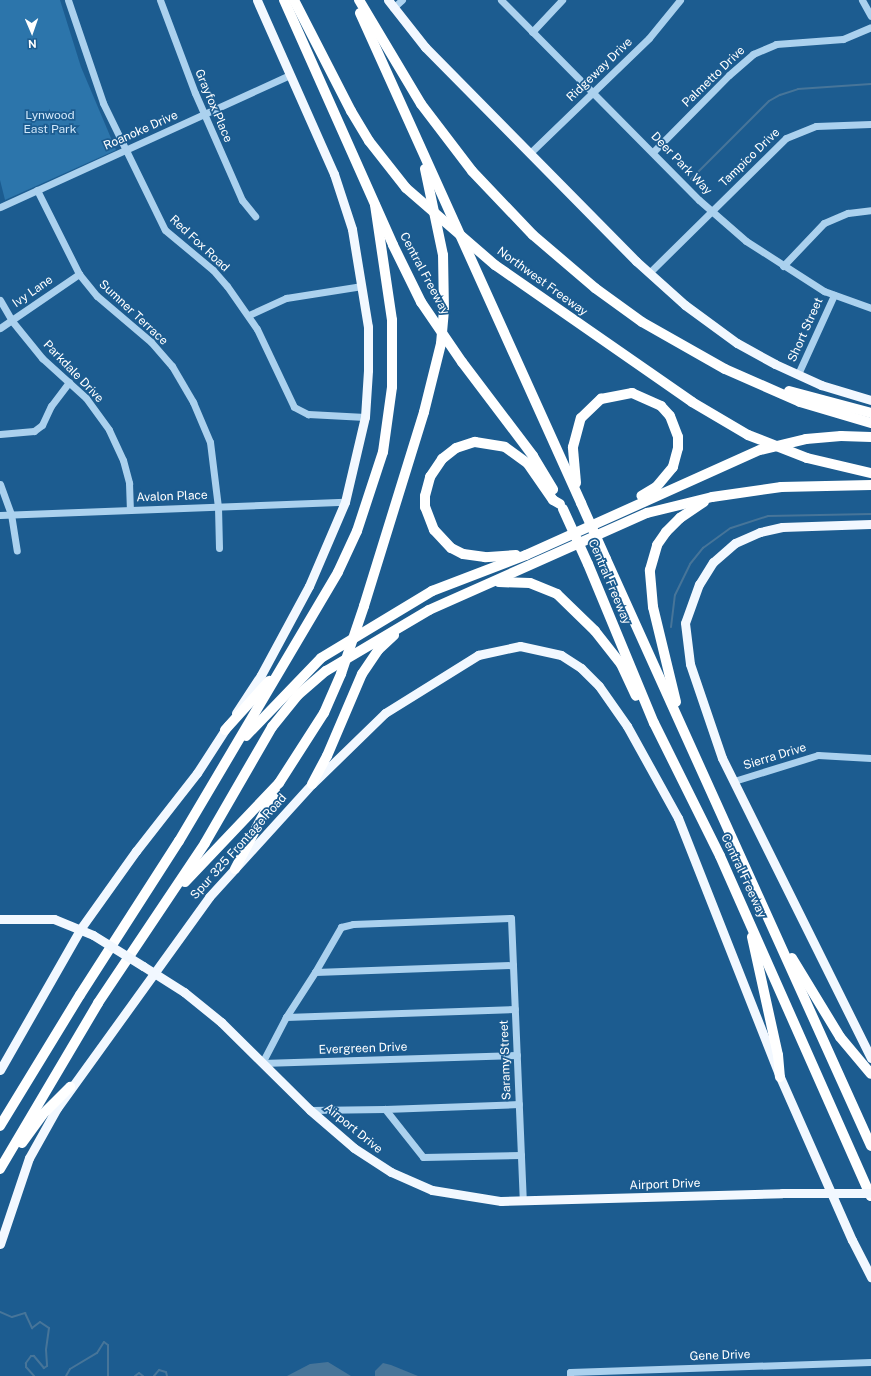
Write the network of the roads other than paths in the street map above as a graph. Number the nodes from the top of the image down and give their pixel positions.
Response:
1 (68, 0) edge
2 (160, 0) edge
3 (257, 0) edge
4 (284, 0) edge
5 (294, 0) edge
6 (354, 0) edge
7 (359, 0) edge
8 (402, 0) edge
9 (501, 0) edge
10 (562, 0) edge
11 (680, 0) edge
12 (862, 0) edge
13 (390, 4) edge
14 (871, 16) edge
15 (871, 27) edge
16 (532, 32) junction
17 (290, 76) junction
18 (593, 92) junction
19 (204, 114) junction
20 (871, 124) edge
21 (420, 148) junction
22 (125, 150) junction
23 (653, 152) junction
24 (530, 153) junction
25 (37, 190) junction
26 (375, 205) junction
27 (0, 207) edge
28 (871, 210) edge
29 (711, 211) junction
30 (255, 216) dead end
31 (783, 266) junction
32 (649, 273) junction
33 (79, 274) junction
34 (362, 286) junction
35 (834, 295) junction
36 (0, 300) edge
37 (871, 308) edge
38 (248, 315) junction
39 (12, 320) junction
40 (0, 328) edge
41 (725, 368) junction
42 (798, 374) junction
43 (69, 382) junction
44 (871, 400) edge
45 (871, 413) edge
46 (365, 417) junction
47 (871, 423) edge
48 (0, 434) edge
49 (871, 437) edge
50 (871, 473) edge
51 (0, 484) edge
52 (871, 485) edge
53 (576, 490) junction
54 (712, 497) junction
55 (345, 502) junction
56 (218, 507) junction
57 (562, 507) junction
58 (130, 510) junction
59 (616, 513) junction
60 (11, 514) junction
61 (0, 515) edge
62 (871, 524) edge
63 (219, 548) dead end
64 (17, 551) dead end
65 (526, 555) junction
66 (493, 582) junction
67 (410, 620) junction
68 (286, 662) junction
69 (654, 723) junction
70 (681, 724) junction
71 (225, 730) junction
72 (234, 748) junction
73 (871, 758) edge
74 (734, 781) junction
75 (279, 783) junction
76 (312, 784) junction
77 (234, 869) junction
78 (166, 902) junction
79 (768, 916) junction
80 (0, 919) edge
81 (749, 919) junction
82 (81, 928) junction
83 (513, 965) junction
84 (314, 972) junction
85 (155, 974) junction
86 (515, 1009) junction
87 (286, 1017) junction
88 (517, 1055) junction
89 (871, 1058) edge
90 (262, 1063) junction
91 (0, 1070) edge
92 (32, 1072) junction
93 (871, 1074) edge
94 (780, 1077) junction
95 (70, 1087) junction
96 (518, 1104) junction
97 (385, 1109) junction
98 (310, 1110) junction
99 (0, 1113) edge
100 (0, 1126) edge
101 (871, 1146) edge
102 (521, 1155) junction
103 (0, 1169) edge
104 (0, 1173) edge
105 (831, 1193) junction
106 (871, 1193) edge
107 (871, 1196) edge
108 (523, 1201) junction
109 (0, 1244) edge
110 (871, 1277) edge
111 (871, 1362) edge
112 (570, 1374) edge

1 - 22 street, Red Fox Road
2 - 19 street, Grayfox Place
3 - 17 main road
4 - 26 highway, Central Freeway
5 - 50 highway, Northwest Freeway, bridge
6 - 21 highway, Central Freeway
7 - 41 highway
8 - 13 street
9 - 16 street, Deer Park Way
10 - 16 street
11 - 18 street, Ridgeway Drive
12 - 14 street
13 - 24 main road
15 - 23 street, Palmetto Drive
16 - 18 street, Deer Park Way
17 - 19 street, Roanoke Drive
17 - 34 main road
18 - 23 street, Deer Park Way
18 - 24 street, Ridgeway Drive
19 - 22 street, Roanoke Drive
19 - 30 street, Grayfox Place
20 - 29 street, Tampico Drive
21 - 53 highway, Central Freeway
21 - 75 highway, bridge
22 - 25 street, Roanoke Drive
22 - 38 street, Red Fox Road
23 - 29 street, Deer Park Way
24 - 32 main road
25 - 27 street, Roanoke Drive
25 - 33 street, Sumner Terrace
26 - 57 highway, Central Freeway, bridge
26 - 68 highway
28 - 31 street
29 - 31 street, Deer Park Way
29 - 32 street, Tampico Drive
31 - 35 street, Deer Park Way
32 - 42 main road
33 - 39 street, Ivy Lane
33 - 56 street, Sumner Terrace
34 - 38 street
34 - 46 main road
35 - 37 street, Deer Park Way
35 - 42 street, Short Street
36 - 39 street, Parkdale Drive
38 - 46 street, Red Fox Road
39 - 40 street, Ivy Lane
39 - 43 street, Parkdale Drive
41 - 45 highway
41 - 47 highway
42 - 44 main road
43 - 48 street
43 - 58 street, Parkdale Drive
46 - 55 main road
49 - 59 highway
51 - 60 street
52 - 54 highway
53 - 59 highway
53 - 70 highway, Central Freeway, bridge
54 - 66 highway
54 - 70 highway
55 - 56 street, Avalon Place
55 - 71 main road
56 - 58 street, Avalon Place
56 - 63 street, Sumner Terrace
57 - 65 highway
57 - 69 highway, Central Freeway, bridge
58 - 60 street, Avalon Place
59 - 65 highway
60 - 61 street, Avalon Place
60 - 64 street
62 - 74 main road
65 - 72 highway
66 - 67 highway
66 - 69 highway
67 - 76 highway
67 - 78 highway
68 - 71 highway
68 - 72 highway
69 - 81 highway, Central Freeway
70 - 79 highway, Central Freeway
71 - 82 main road
72 - 92 highway
73 - 74 street, Sierra Drive
74 - 89 main road
75 - 77 highway
75 - 78 highway
76 - 77 main road, Spur 325 Frontage Road
76 - 94 main road, Spur 325 Frontage Road
77 - 85 main road, Spur 325 Frontage Road
78 - 103 highway
79 - 93 highway
79 - 101 highway, Central Freeway
80 - 82 main road, Airport Drive
81 - 94 highway
81 - 107 highway, Central Freeway
82 - 85 main road, Airport Drive, bridge
82 - 91 main road
83 - 84 street
83 - 84 street, Saramy Street
83 - 86 street, Saramy Street
84 - 87 street
85 - 90 main road, Airport Drive
85 - 95 main road, Spur 325 Frontage Road
86 - 87 street
86 - 88 street, Saramy Street
87 - 90 street
88 - 90 street, Evergreen Drive
88 - 96 street, Saramy Street
90 - 98 main road, Airport Drive
92 - 99 highway
92 - 100 highway
94 - 105 main road
95 - 104 highway
95 - 109 main road, Spur 325 Frontage Road
96 - 97 street
96 - 102 street, Saramy Street
97 - 98 street
97 - 102 street
98 - 108 main road, Airport Drive
102 - 108 street, Saramy Street
105 - 106 main road, Airport Drive, bridge
105 - 108 main road, Airport Drive
105 - 110 main road
111 - 112 street, Gene Drive

